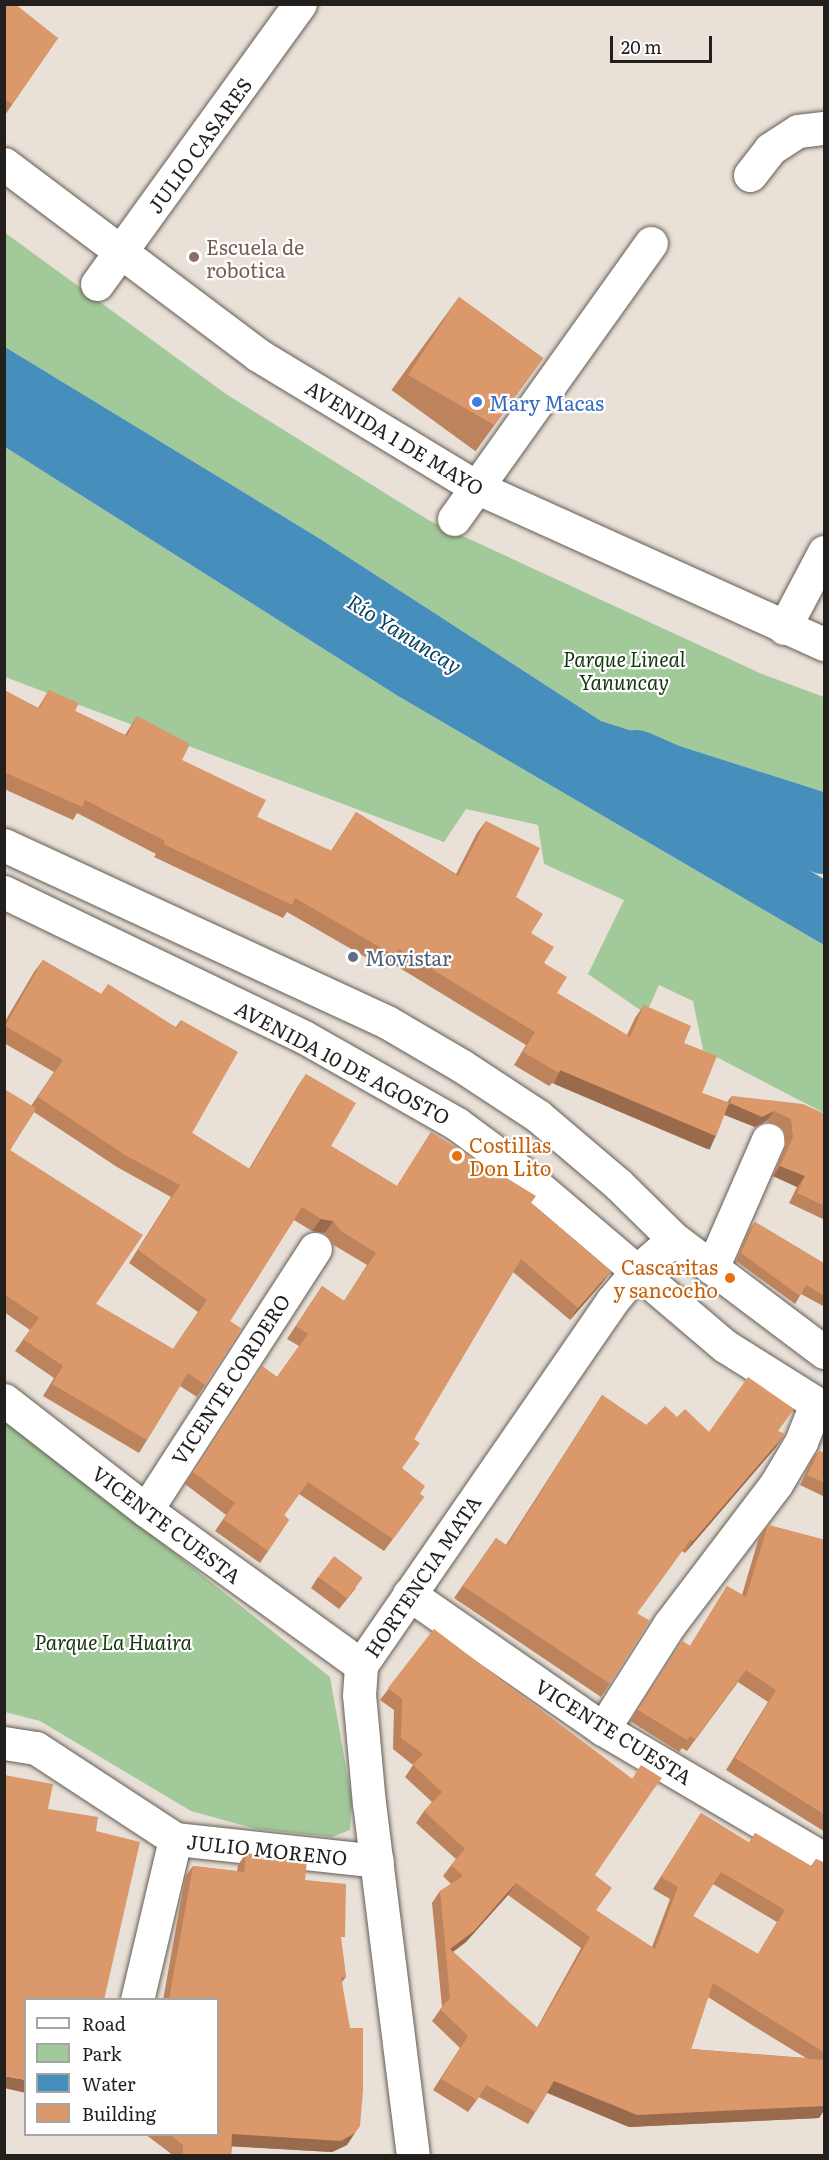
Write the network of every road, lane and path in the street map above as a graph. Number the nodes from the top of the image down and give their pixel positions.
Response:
1 (300, 4) edge
2 (825, 128) edge
3 (4, 164) edge
4 (750, 176) dead end
5 (651, 243) dead end
6 (122, 252) junction
7 (97, 284) dead end
8 (476, 487) junction
9 (454, 519) dead end
10 (825, 552) edge
11 (784, 628) junction
12 (825, 644) edge
13 (4, 844) edge
14 (4, 892) edge
15 (768, 1140) dead end
16 (674, 1239) junction
17 (315, 1249) dead end
18 (712, 1268) junction
19 (636, 1272) junction
20 (825, 1352) edge
21 (4, 1400) edge
22 (820, 1406) edge
23 (146, 1510) junction
24 (409, 1594) junction
25 (361, 1665) junction
26 (603, 1729) junction
27 (4, 1743) edge
28 (175, 1839) junction
29 (825, 1859) edge
30 (377, 1861) junction
31 (137, 1998) edge
32 (412, 2156) edge

1 - 6 street, JULIO CASARES
2 - 4 street
3 - 6 street, AVENIDA 1 DE MAYO
5 - 8 street
6 - 7 street, JULIO CASARES
6 - 8 street, AVENIDA 1 DE MAYO
8 - 9 street
8 - 11 street, AVENIDA 1 DE MAYO
10 - 11 street
11 - 12 street, AVENIDA 1 DE MAYO
13 - 16 street
14 - 19 street, AVENIDA 10 DE AGOSTO
15 - 18 street
16 - 18 street
16 - 19 street, HORTENCIA MATA
17 - 23 street, VICENTE CORDERO
18 - 20 street
19 - 22 street, AVENIDA 10 DE AGOSTO
19 - 24 street, HORTENCIA MATA
21 - 23 street, VICENTE CUESTA
22 - 26 street
23 - 25 street, VICENTE CUESTA
24 - 25 street, HORTENCIA MATA
24 - 26 street, VICENTE CUESTA
25 - 30 street, HORTENCIA MATA
26 - 29 street, VICENTE CUESTA
27 - 28 street, JULIO MORENO
28 - 30 street, JULIO MORENO
28 - 31 street
30 - 32 street, HORTENCIA MATA

